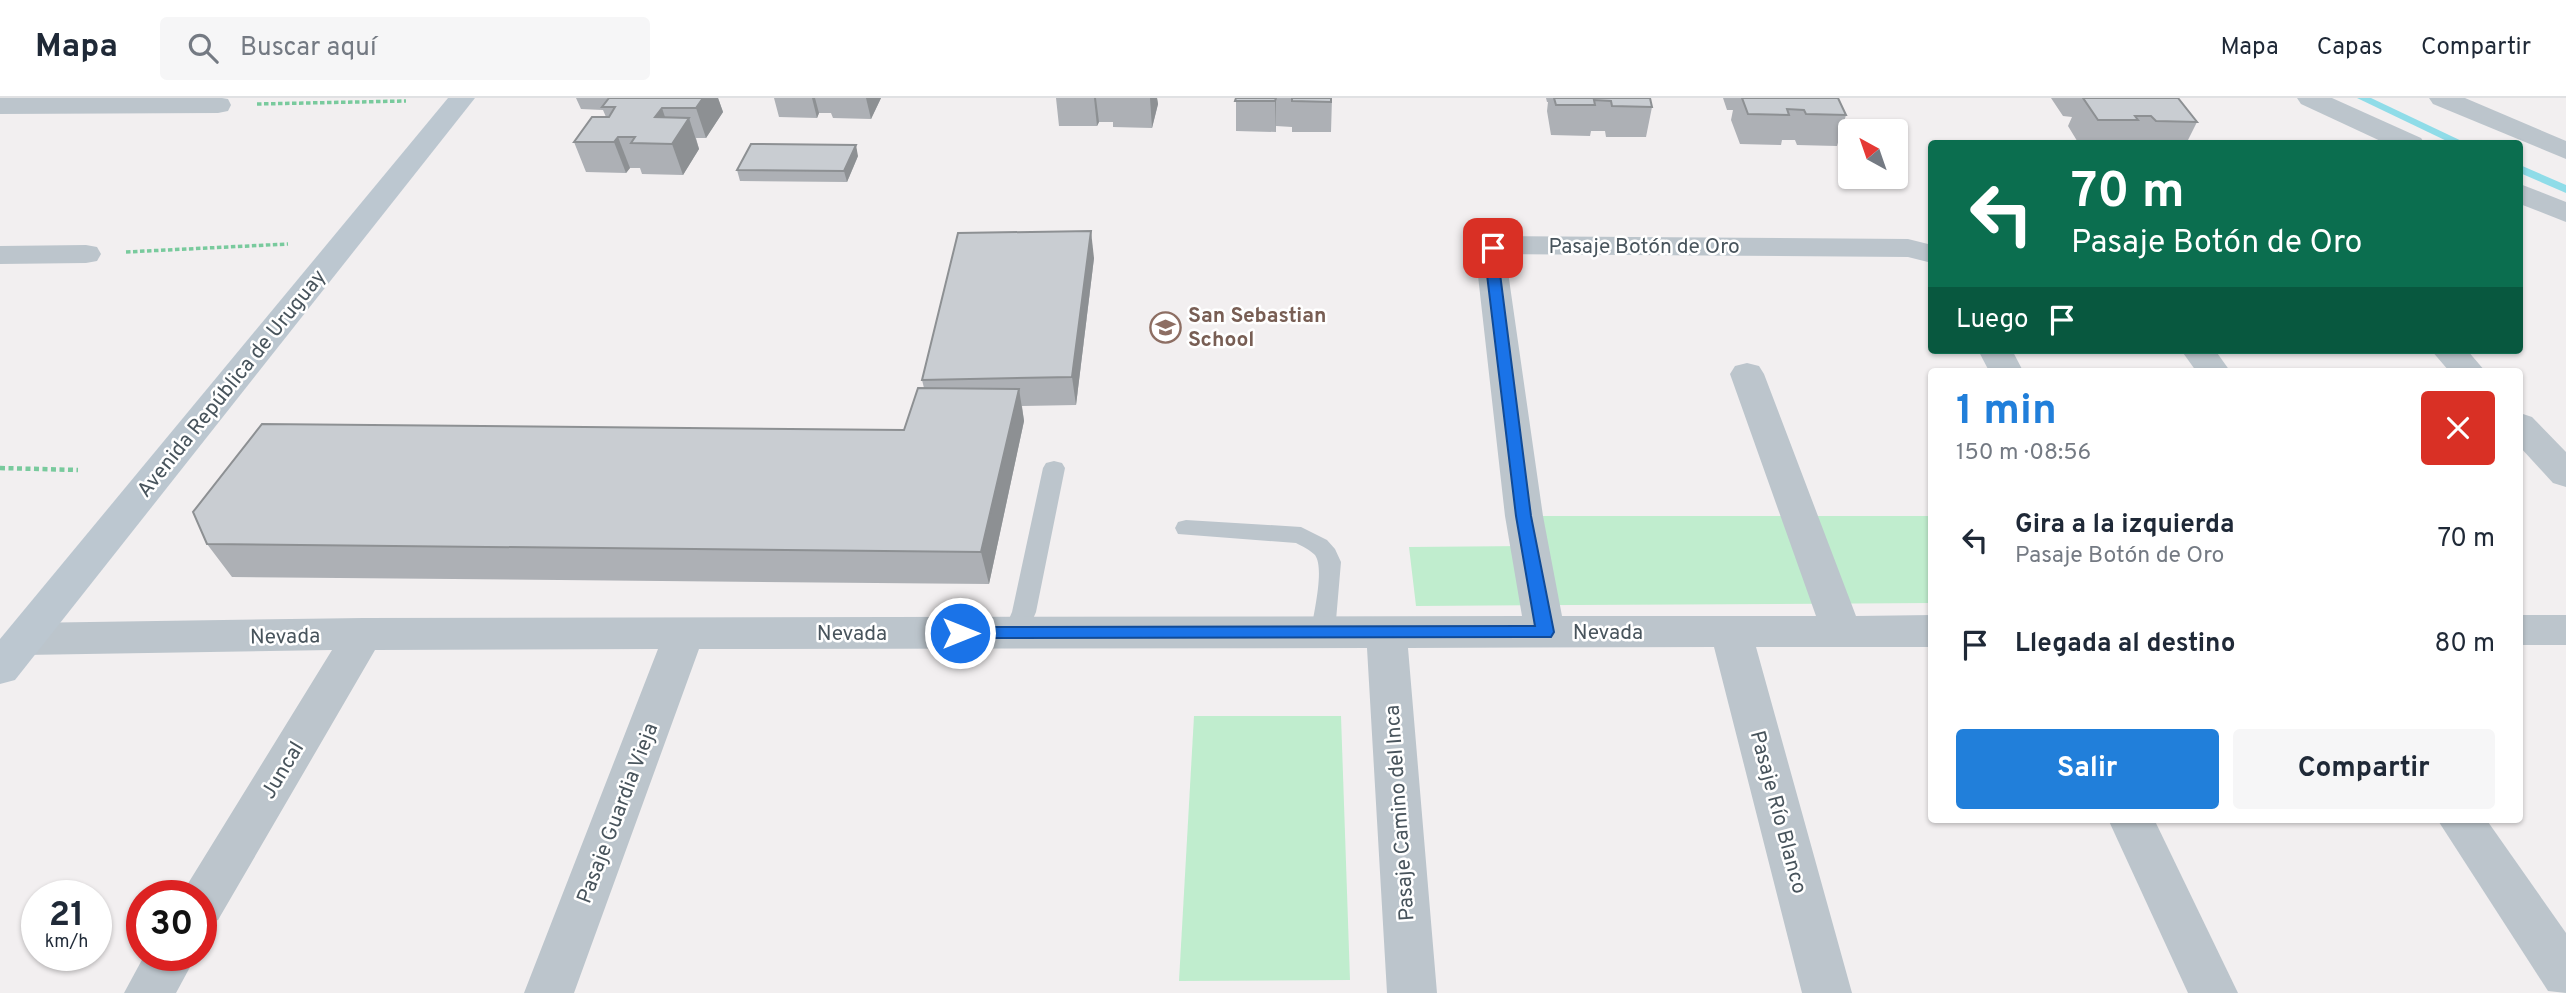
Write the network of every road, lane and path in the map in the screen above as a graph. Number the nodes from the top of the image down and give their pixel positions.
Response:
1 (462, 98) edge
2 (2310, 98) edge
3 (2442, 98) edge
4 (408, 101) dead end
5 (0, 106) edge
6 (218, 106) joint
7 (2402, 140) edge
8 (2566, 151) edge
9 (2523, 193) edge
10 (2566, 213) edge
11 (289, 244) dead end
12 (1928, 253) edge
13 (0, 254) edge
14 (86, 254) joint
15 (2452, 354) edge
16 (2465, 368) edge
17 (1747, 374) dead end
18 (2523, 428) edge
19 (0, 468) edge
20 (1054, 468) dead end
21 (78, 470) dead end
22 (2566, 474) edge
23 (1185, 528) dead end
24 (2523, 630) edge
25 (2566, 630) edge
26 (1842, 631) junction
27 (1928, 631) edge
28 (1323, 632) junction
29 (1386, 632) junction
30 (1545, 632) junction
31 (1731, 632) junction
32 (1015, 633) junction
33 (363, 634) junction
34 (684, 634) junction
35 (12, 654) edge
36 (2133, 823) edge
37 (2463, 823) edge
38 (216, 880) edge
39 (162, 971) edge
40 (2566, 975) edge
41 (149, 993) edge
42 (549, 993) edge
43 (1412, 993) edge
44 (1827, 993) edge
45 (2213, 993) edge

1 - 35 street, Avenida República de Uruguay
2 - 7 street
3 - 8 street
4 - 6 path
5 - 6 street
9 - 10 street
11 - 14 path
12 - 30 street, Pasaje Botón de Oro
13 - 14 street
15 - 16 street
17 - 26 street
18 - 22 street
19 - 21 path
20 - 32 lane
23 - 28 lane
24 - 25 street
26 - 27 street, Nevada
26 - 31 street, Nevada
28 - 29 street, Nevada
28 - 32 street, Nevada
29 - 30 street, Nevada
29 - 43 street, Pasaje Camino del Inca
30 - 31 street, Nevada
31 - 44 street, Pasaje Río Blanco
32 - 34 street, Nevada
33 - 34 street, Nevada
33 - 35 street, Nevada
33 - 38 street, Juncal
34 - 42 street, Pasaje Guardia Vieja
36 - 45 street
37 - 40 street
39 - 41 street

